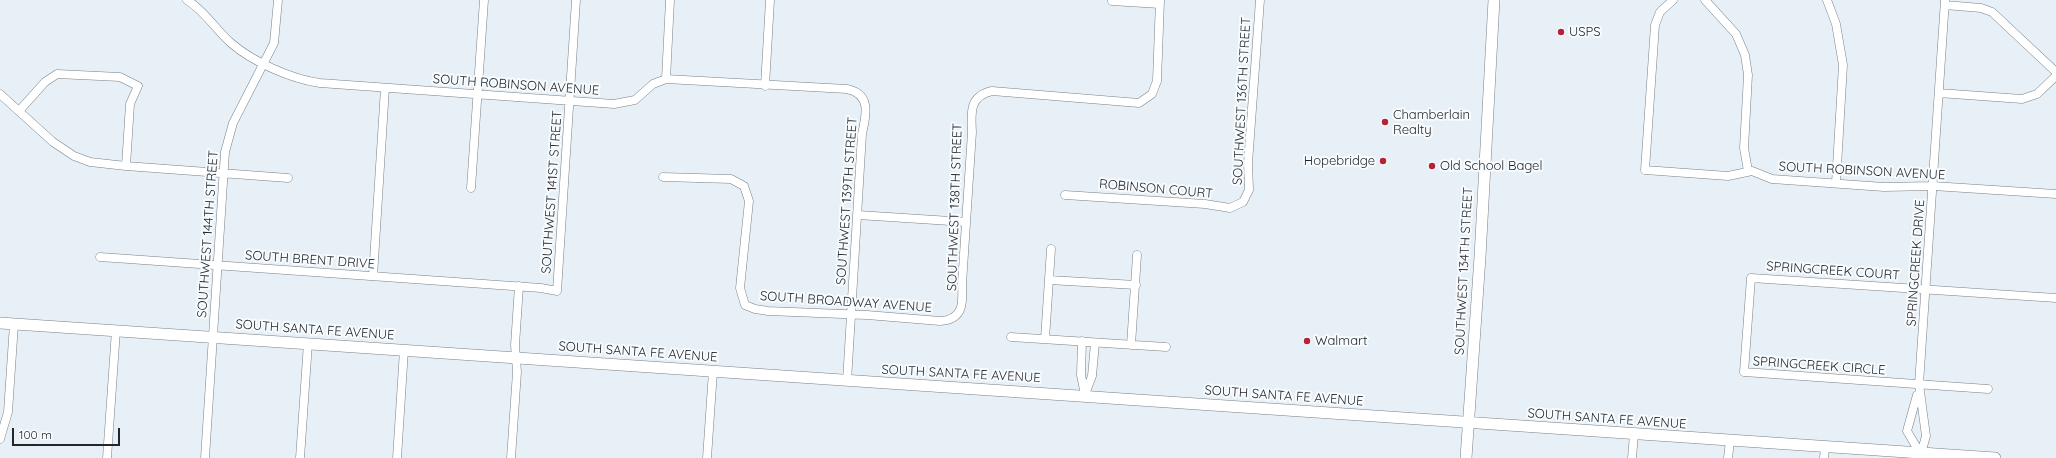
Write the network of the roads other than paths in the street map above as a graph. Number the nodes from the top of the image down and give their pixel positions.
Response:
1 (187, 0) edge
2 (278, 0) edge
3 (484, 0) edge
4 (576, 0) edge
5 (670, 0) edge
6 (770, 0) edge
7 (1260, 0) edge
8 (1494, 0) edge
9 (1673, 0) edge
10 (1705, 0) edge
11 (1827, 0) edge
12 (1112, 1) edge
13 (1160, 2) edge
14 (1945, 2) edge
15 (265, 63) junction
16 (2056, 72) edge
17 (2056, 76) edge
18 (666, 80) junction
19 (765, 86) junction
20 (385, 88) junction
21 (1939, 93) junction
22 (0, 94) edge
23 (477, 94) junction
24 (861, 96) joint
25 (570, 100) junction
26 (19, 111) junction
27 (126, 166) junction
28 (1748, 171) junction
29 (223, 173) junction
30 (664, 177) dead end
31 (288, 178) dead end
32 (1836, 183) junction
33 (1933, 186) junction
34 (471, 188) dead end
35 (2056, 194) edge
36 (1065, 195) dead end
37 (1243, 202) joint
38 (858, 215) junction
39 (966, 222) junction
40 (1051, 249) dead end
41 (1137, 255) dead end
42 (100, 257) dead end
43 (217, 265) junction
44 (373, 276) junction
45 (1751, 278) joint
46 (1049, 280) junction
47 (1136, 285) junction
48 (519, 286) junction
49 (1926, 289) junction
50 (557, 290) joint
51 (2056, 298) edge
52 (851, 314) junction
53 (956, 316) joint
54 (0, 323) edge
55 (14, 324) junction
56 (116, 330) junction
57 (213, 337) junction
58 (1011, 337) dead end
59 (1045, 339) junction
60 (1082, 341) junction
61 (308, 343) junction
62 (1095, 343) junction
63 (1132, 345) junction
64 (1166, 347) dead end
65 (404, 350) junction
66 (516, 357) junction
67 (713, 371) junction
68 (847, 381) junction
69 (1919, 384) junction
70 (1988, 389) dead end
71 (1085, 395) junction
72 (1469, 424) junction
73 (1634, 434) junction
74 (0, 439) edge
75 (1730, 441) junction
76 (1825, 447) junction
77 (1920, 455) edge
78 (107, 458) edge
79 (205, 458) edge
80 (300, 458) edge
81 (397, 458) edge
82 (511, 458) edge
83 (707, 458) edge
84 (1466, 458) edge
85 (1632, 458) edge
86 (1728, 458) edge
87 (1824, 458) edge
88 (1995, 458) edge

1 - 15 street, SOUTH ROBINSON AVENUE
2 - 15 street, SOUTHWEST 144TH STREET
3 - 23 street
4 - 25 street, SOUTHWEST 141ST STREET
5 - 18 street
6 - 19 street
7 - 37 street, SOUTHWEST 136TH STREET
8 - 72 main road, SOUTHWEST 134TH STREET
9 - 28 street
10 - 28 street
11 - 32 street
12 - 13 street
13 - 39 street, SOUTHWEST 138TH STREET
14 - 16 street
14 - 21 street, SPRINGCREEK DRIVE
15 - 20 street, SOUTH ROBINSON AVENUE
15 - 29 street, SOUTHWEST 144TH STREET
17 - 21 street
18 - 19 street, SOUTH ROBINSON AVENUE
18 - 25 street, SOUTH ROBINSON AVENUE
19 - 24 street, SOUTH ROBINSON AVENUE
20 - 23 street, SOUTH ROBINSON AVENUE
20 - 44 street
21 - 33 street, SPRINGCREEK DRIVE
22 - 26 street
23 - 25 street, SOUTH ROBINSON AVENUE
23 - 34 street
24 - 38 street, SOUTHWEST 139TH STREET
25 - 50 street, SOUTHWEST 141ST STREET
26 - 27 street
26 - 27 street
27 - 29 street
28 - 32 street, SOUTH ROBINSON AVENUE
29 - 31 street
29 - 43 street, SOUTHWEST 144TH STREET
30 - 52 street, SOUTH BROADWAY AVENUE
32 - 33 street, SOUTH ROBINSON AVENUE
33 - 35 street, SOUTH ROBINSON AVENUE
33 - 49 street, SPRINGCREEK DRIVE
36 - 37 street, ROBINSON COURT
38 - 39 street
38 - 52 street, SOUTHWEST 139TH STREET
39 - 53 street, SOUTHWEST 138TH STREET
40 - 46 street
41 - 47 street
42 - 43 street, SOUTH BRENT DRIVE
43 - 44 street, SOUTH BRENT DRIVE
43 - 57 street, SOUTHWEST 144TH STREET
44 - 48 street, SOUTH BRENT DRIVE
45 - 49 street, SPRINGCREEK COURT
45 - 69 street, SPRINGCREEK CIRCLE
46 - 47 street
46 - 59 street
47 - 63 street
48 - 50 street, SOUTH BRENT DRIVE
48 - 66 street
49 - 51 street, SPRINGCREEK COURT
49 - 69 street, SPRINGCREEK DRIVE
52 - 53 street, SOUTH BROADWAY AVENUE
52 - 68 street, SOUTHWEST 139TH STREET
54 - 55 main road, SOUTH SANTA FE AVENUE
55 - 56 main road, SOUTH SANTA FE AVENUE
55 - 74 street
56 - 57 main road, SOUTH SANTA FE AVENUE
56 - 78 street
57 - 61 main road, SOUTH SANTA FE AVENUE
57 - 79 street, SOUTHWEST 144TH STREET
58 - 59 street
59 - 60 street
60 - 62 street
60 - 71 street
61 - 65 main road, SOUTH SANTA FE AVENUE
61 - 80 street
62 - 63 street
62 - 71 street
63 - 64 street
65 - 66 main road, SOUTH SANTA FE AVENUE
65 - 81 street
66 - 67 main road, SOUTH SANTA FE AVENUE
66 - 82 street
67 - 68 main road, SOUTH SANTA FE AVENUE
67 - 83 street
68 - 71 main road, SOUTH SANTA FE AVENUE
69 - 70 street, SPRINGCREEK CIRCLE
69 - 77 street, SPRINGCREEK DRIVE
69 - 77 street, SPRINGCREEK DRIVE
71 - 72 main road, SOUTH SANTA FE AVENUE
72 - 73 main road, SOUTH SANTA FE AVENUE
72 - 84 main road, SOUTHWEST 134TH STREET
73 - 75 main road, SOUTH SANTA FE AVENUE
73 - 85 street
75 - 76 main road, SOUTH SANTA FE AVENUE
75 - 86 street
76 - 77 main road, SOUTH SANTA FE AVENUE
76 - 87 street
77 - 88 main road, SOUTH SANTA FE AVENUE

